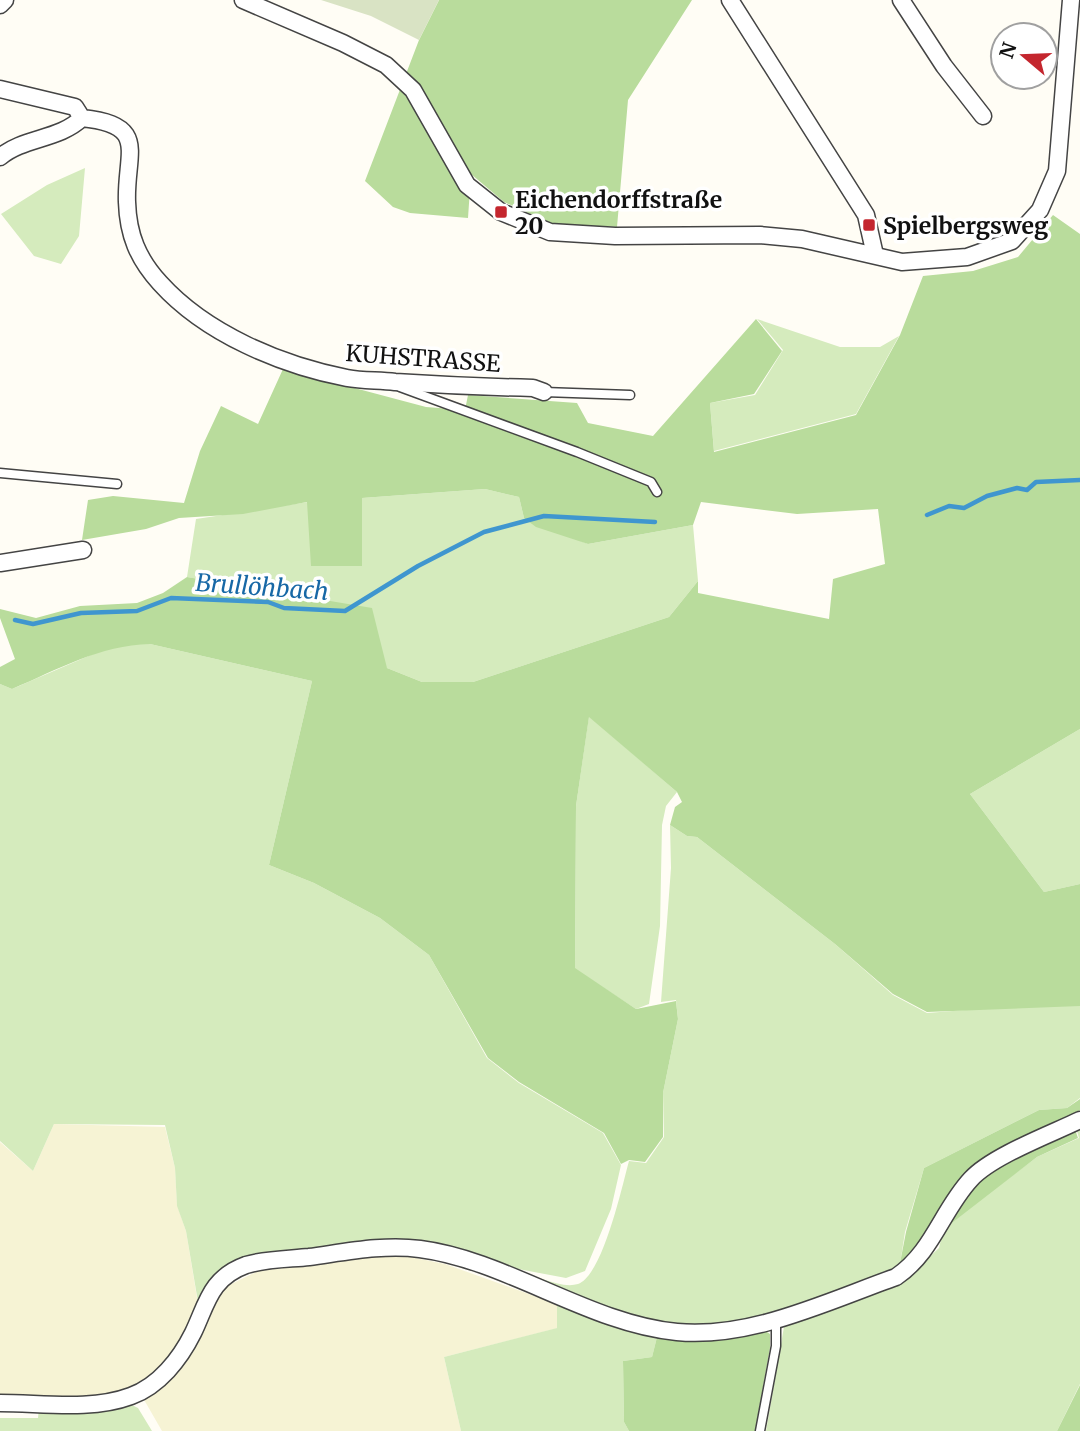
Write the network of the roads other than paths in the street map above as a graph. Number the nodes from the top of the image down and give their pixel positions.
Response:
1 (5, 0) edge
2 (243, 0) edge
3 (730, 0) edge
4 (901, 0) edge
5 (1071, 0) edge
6 (0, 5) edge
7 (0, 89) edge
8 (983, 116) dead end
9 (82, 118) junction
10 (0, 157) edge
11 (875, 255) junction
12 (380, 380) junction
13 (544, 392) joint
14 (629, 395) dead end
15 (0, 473) edge
16 (117, 484) dead end
17 (657, 492) dead end
18 (83, 550) dead end
19 (0, 563) edge
20 (1080, 1120) edge
21 (776, 1319) junction
22 (0, 1404) edge
23 (760, 1431) edge

1 - 6 street
2 - 11 street
3 - 11 street
4 - 8 street
5 - 11 street
7 - 9 street, KUHSTRASSE
9 - 10 street
9 - 12 street, KUHSTRASSE
12 - 13 street, KUHSTRASSE
12 - 17 lane
13 - 14 lane
15 - 16 lane
18 - 19 street
20 - 21 street
21 - 22 street
21 - 23 lane

